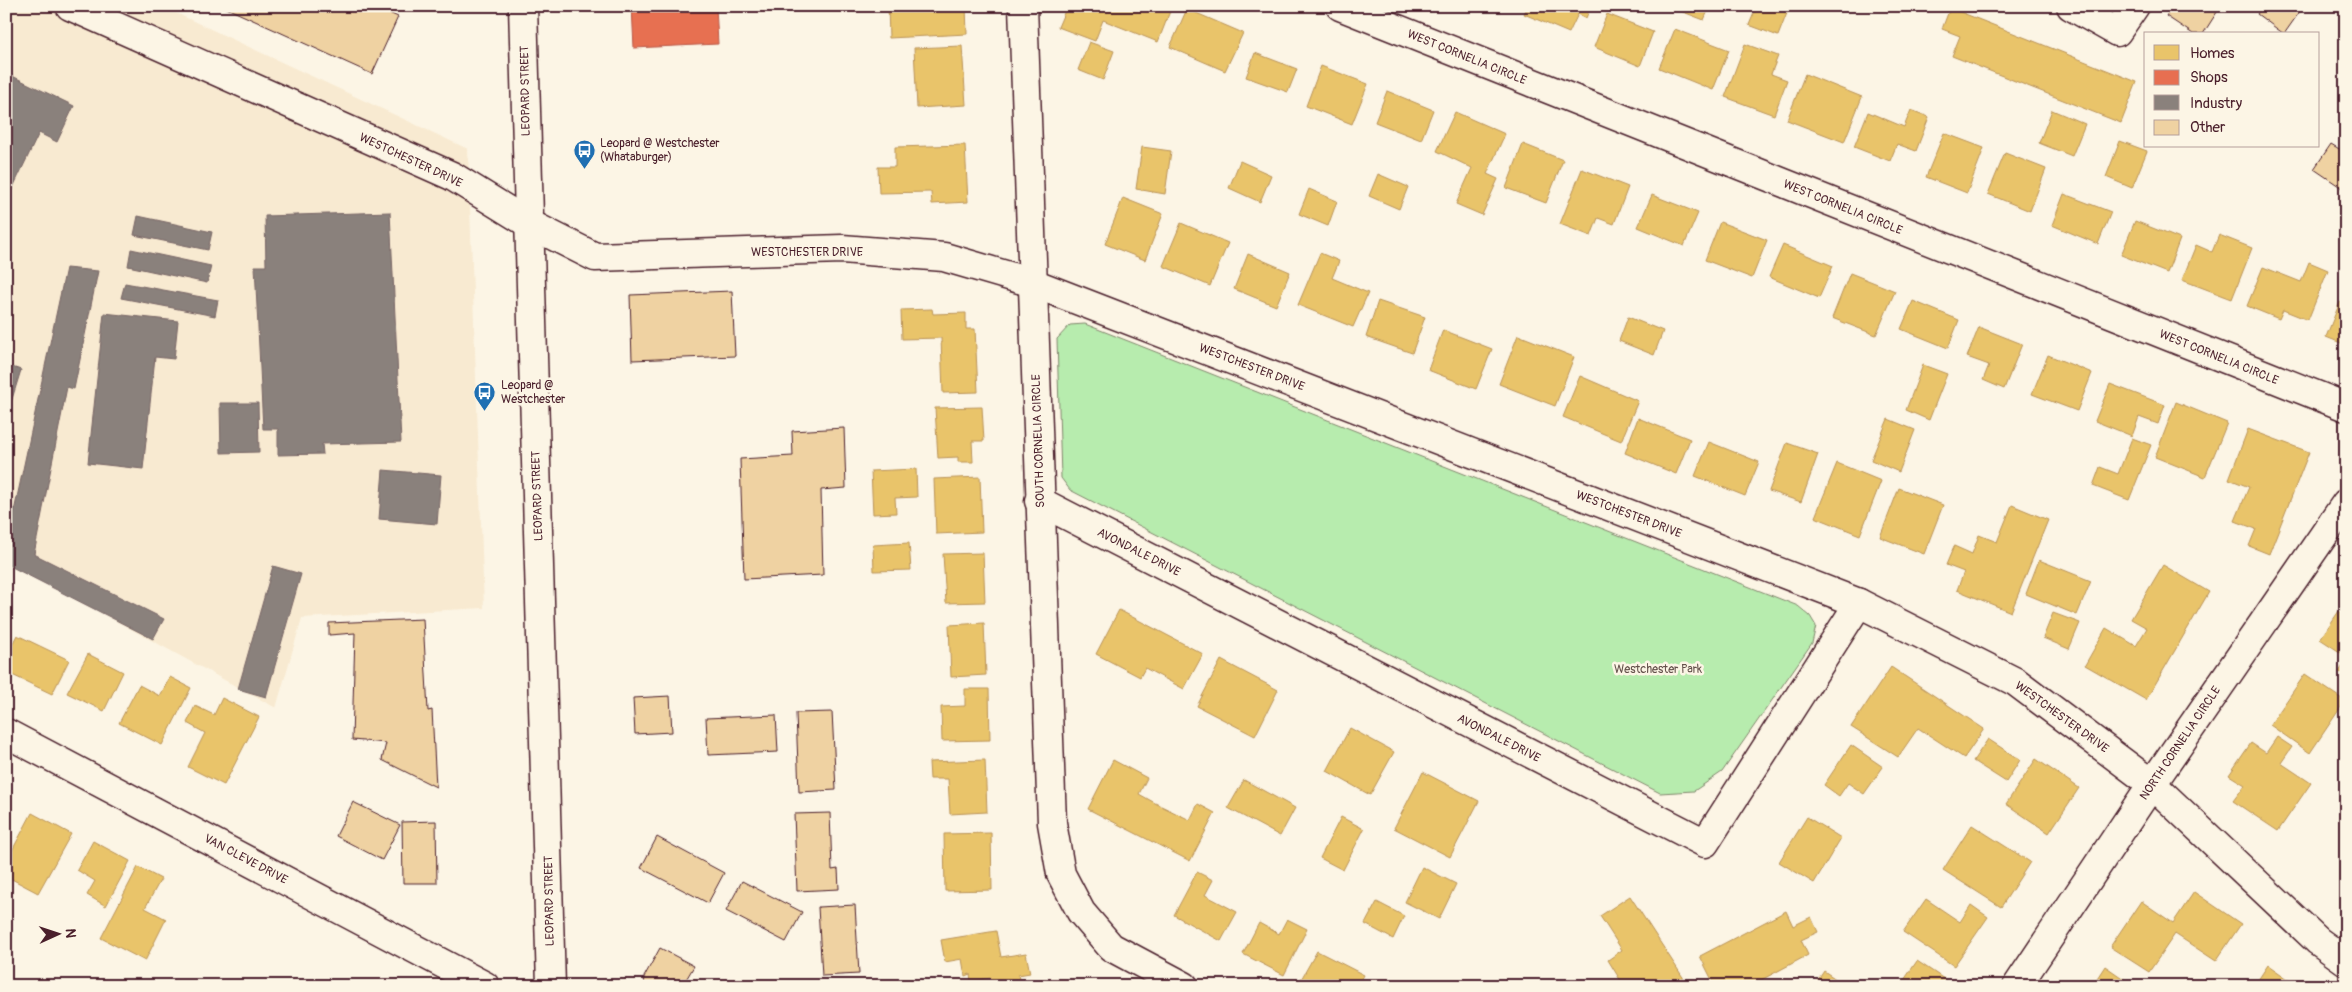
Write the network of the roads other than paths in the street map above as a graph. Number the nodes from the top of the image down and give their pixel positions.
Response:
1 (70, 6) edge
2 (523, 6) edge
3 (1024, 6) edge
4 (1340, 6) edge
5 (2070, 6) edge
6 (2136, 6) edge
7 (528, 223) junction
8 (1033, 283) junction
9 (2346, 407) edge
10 (1039, 501) junction
11 (2346, 503) edge
12 (1860, 603) junction
13 (6, 733) edge
14 (2152, 784) junction
15 (2346, 961) edge
16 (485, 986) edge
17 (551, 986) edge
18 (1184, 986) edge
19 (2017, 986) edge

1 - 7 street, WESTCHESTER DRIVE
2 - 7 street, LEOPARD STREET
3 - 8 street, SOUTH CORNELIA CIRCLE
4 - 9 street, WEST CORNELIA CIRCLE
5 - 6 street
7 - 8 street, WESTCHESTER DRIVE
7 - 17 street, LEOPARD STREET
8 - 10 street, SOUTH CORNELIA CIRCLE
8 - 12 street, WESTCHESTER DRIVE
10 - 12 street, AVONDALE DRIVE
10 - 18 street, SOUTH CORNELIA CIRCLE
11 - 14 street, NORTH CORNELIA CIRCLE
12 - 14 street, WESTCHESTER DRIVE
13 - 16 street, VAN CLEVE DRIVE
14 - 15 street, WESTCHESTER DRIVE
14 - 19 street, NORTH CORNELIA CIRCLE

